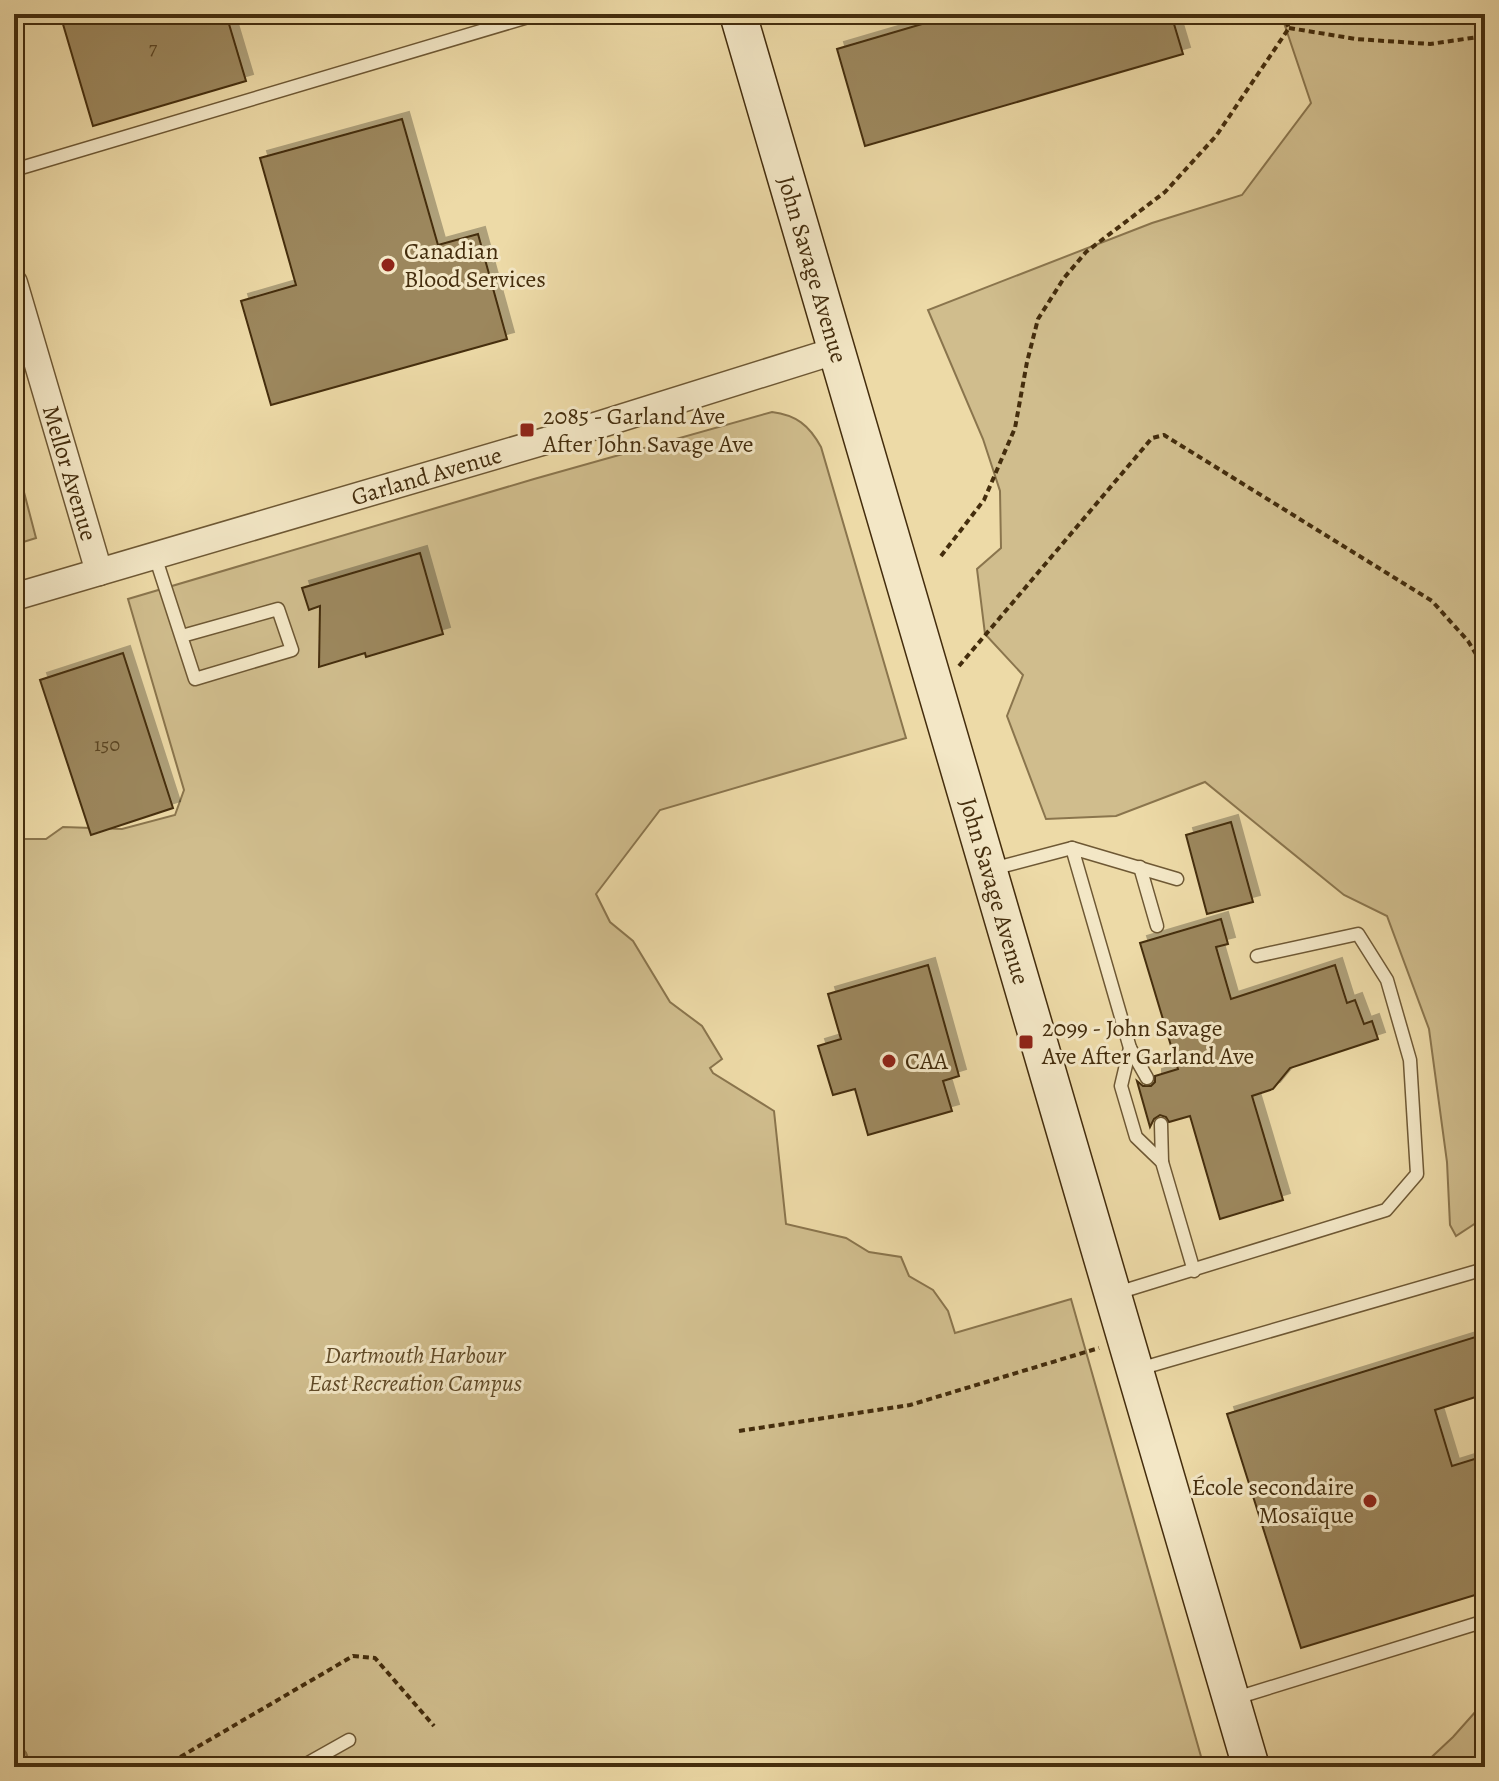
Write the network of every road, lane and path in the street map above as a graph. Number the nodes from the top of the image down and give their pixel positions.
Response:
1 (538, 14) edge
2 (738, 14) edge
3 (1282, 14) edge
4 (1289, 28) junction
5 (1485, 36) edge
6 (14, 170) edge
7 (14, 283) edge
8 (838, 350) junction
9 (155, 556) junction
10 (941, 556) dead end
11 (99, 572) junction
12 (14, 597) edge
13 (182, 636) junction
14 (1485, 669) edge
15 (936, 692) junction
16 (1072, 848) junction
17 (1140, 867) junction
18 (989, 870) junction
19 (1177, 879) dead end
20 (1157, 926) dead end
21 (1257, 956) dead end
22 (1130, 1048) junction
23 (1147, 1078) dead end
24 (1161, 1124) dead end
25 (1162, 1162) junction
26 (1484, 1269) edge
27 (1194, 1271) junction
28 (1114, 1294) junction
29 (1132, 1355) junction
30 (739, 1431) dead end
31 (1485, 1621) edge
32 (1231, 1699) junction
33 (434, 1726) dead end
34 (349, 1740) dead end
35 (163, 1767) edge
36 (301, 1767) edge
37 (1251, 1767) edge

1 - 6 lane
2 - 8 main road, John Savage Avenue
3 - 4 path
4 - 5 path
4 - 10 path
7 - 11 street, Mellor Avenue
8 - 9 street, Garland Avenue
8 - 15 main road, John Savage Avenue
9 - 11 street, Garland Avenue
9 - 13 lane
11 - 12 street, Garland Avenue
13 - 13 lane
14 - 15 path
15 - 18 main road, John Savage Avenue
16 - 17 lane
16 - 18 lane
16 - 22 lane
17 - 19 lane
17 - 20 lane
18 - 28 main road, John Savage Avenue
21 - 27 lane
22 - 23 lane
22 - 25 lane
24 - 25 lane
25 - 27 lane
26 - 29 lane
27 - 28 lane
28 - 29 main road, John Savage Avenue
29 - 30 path
29 - 32 main road, John Savage Avenue
31 - 32 lane
32 - 37 main road, John Savage Avenue
33 - 35 path
34 - 36 lane

